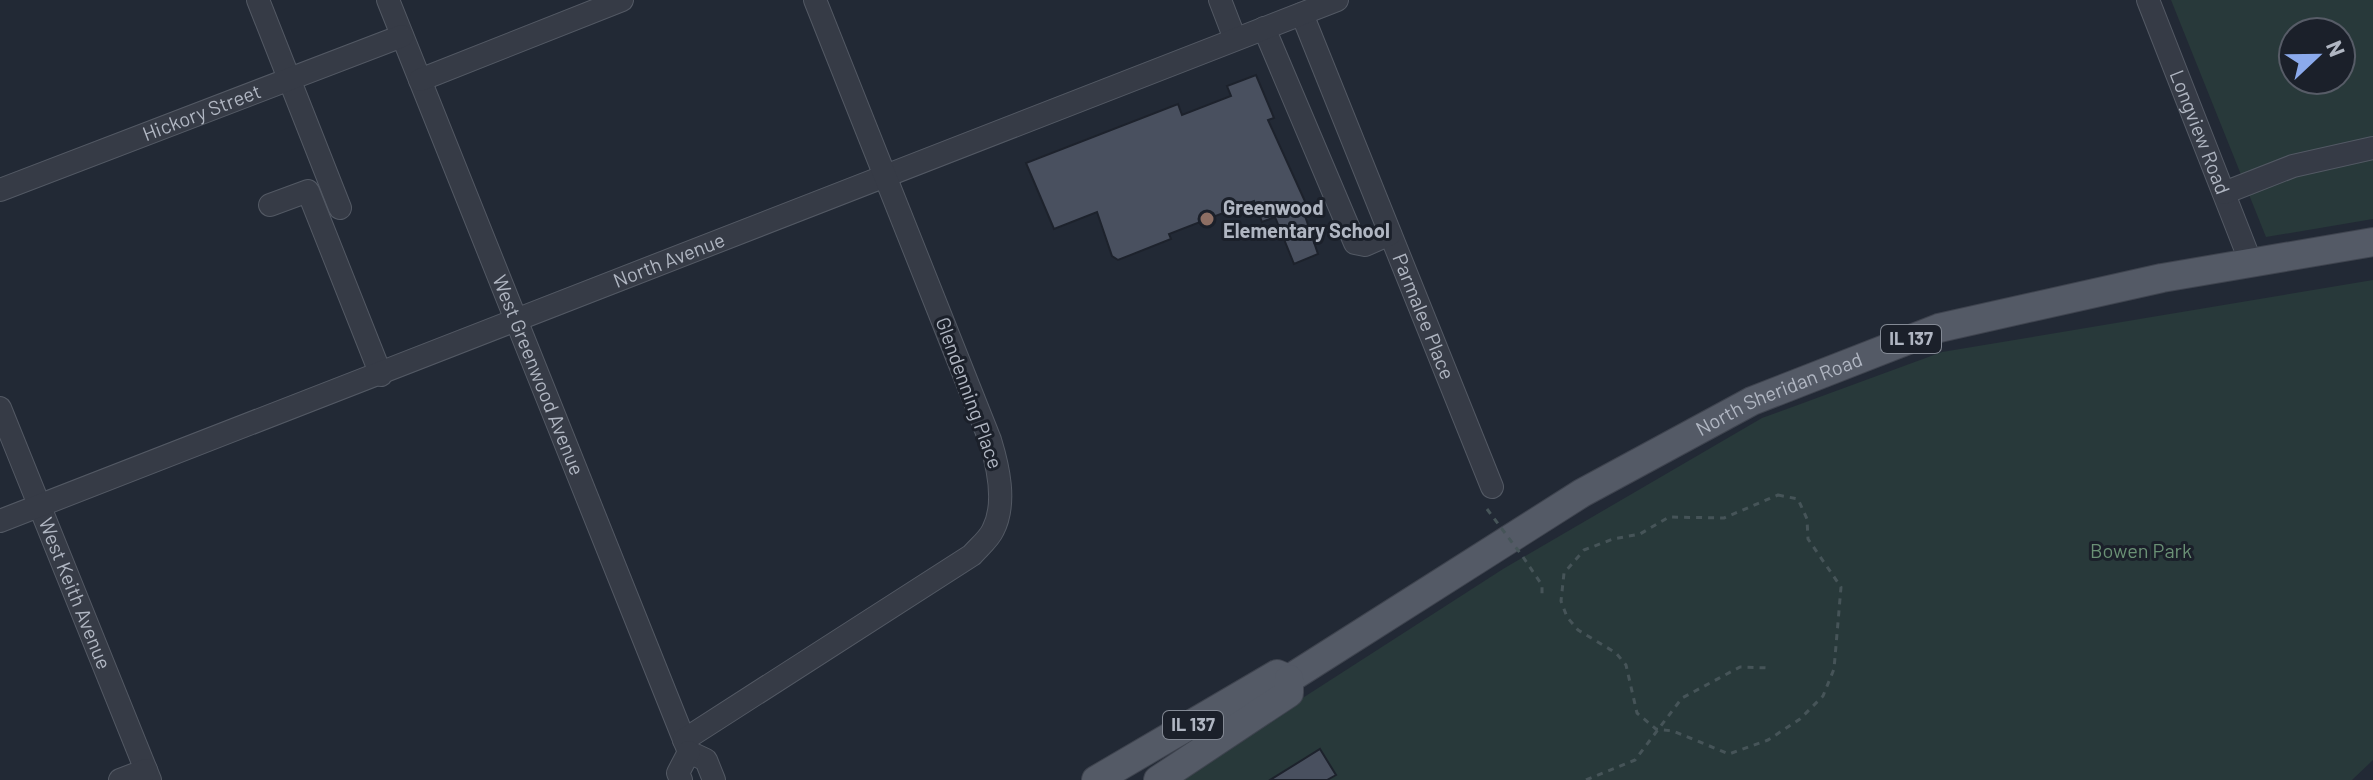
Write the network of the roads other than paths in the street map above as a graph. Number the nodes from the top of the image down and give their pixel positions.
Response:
1 (258, 0) edge
2 (388, 0) edge
3 (622, 0) edge
4 (815, 0) edge
5 (1220, 0) edge
6 (1337, 0) edge
7 (2148, 0) edge
8 (1302, 14) junction
9 (1264, 28) junction
10 (402, 36) junction
11 (1235, 39) junction
12 (290, 80) junction
13 (420, 80) junction
14 (2373, 148) edge
15 (885, 175) junction
16 (0, 190) edge
17 (2224, 193) junction
18 (270, 205) dead end
19 (340, 208) dead end
20 (1390, 234) junction
21 (2373, 242) edge
22 (2251, 263) junction
23 (516, 320) junction
24 (381, 375) junction
25 (0, 408) edge
26 (1492, 487) dead end
27 (40, 506) junction
28 (0, 521) edge
29 (1289, 679) junction
30 (686, 746) junction
31 (148, 775) edge
32 (120, 780) edge
33 (681, 780) edge
34 (714, 780) edge
35 (1096, 780) edge
36 (1158, 780) edge

1 - 12 street
2 - 10 street, West Greenwood Avenue
3 - 13 street
4 - 15 street, Glendenning Place
5 - 11 street
6 - 8 street, North Avenue
7 - 17 street, Longview Road
8 - 9 street, North Avenue
8 - 20 street, Parmalee Place
9 - 11 street, North Avenue
9 - 20 street
10 - 12 street, Hickory Street
10 - 13 street, West Greenwood Avenue
11 - 15 street, North Avenue
12 - 16 street, Hickory Street
12 - 19 street
13 - 23 street, West Greenwood Avenue
14 - 17 street
15 - 23 street, North Avenue
15 - 30 street, Glendenning Place
17 - 22 street, Longview Road
18 - 24 street
20 - 26 street, Parmalee Place
21 - 22 main road, North Sheridan Road / IL 137
22 - 29 main road, North Sheridan Road / IL 137
23 - 24 street, North Avenue
23 - 30 street, West Greenwood Avenue
24 - 27 street, North Avenue
25 - 27 street, West Keith Avenue
27 - 28 street, North Avenue
27 - 31 street, West Keith Avenue
29 - 35 main road, North Sheridan Road / IL 137
29 - 36 main road, North Sheridan Road / IL 137
30 - 33 street
30 - 34 street, West Greenwood Avenue
31 - 32 street

